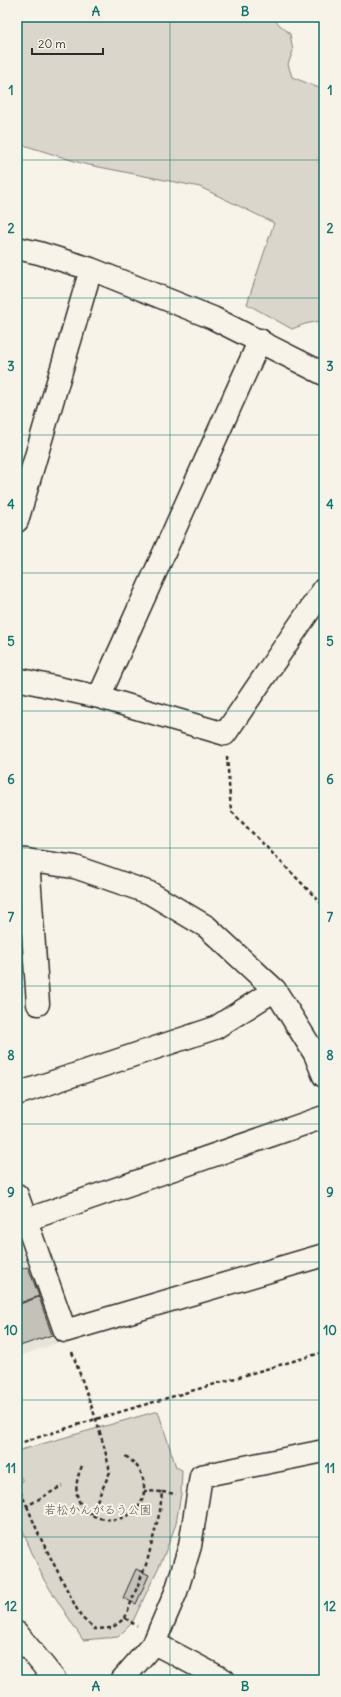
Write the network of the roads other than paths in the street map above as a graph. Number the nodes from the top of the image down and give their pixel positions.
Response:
1 (17, 248) edge
2 (91, 269) junction
3 (260, 340) junction
4 (324, 374) edge
5 (17, 520) edge
6 (324, 589) edge
7 (17, 679) edge
8 (99, 697) junction
9 (22, 860) edge
10 (275, 990) junction
11 (38, 1004) dead end
12 (324, 1076) edge
13 (17, 1094) edge
14 (324, 1117) edge
15 (17, 1194) edge
16 (26, 1220) junction
17 (324, 1255) edge
18 (324, 1451) edge
19 (17, 1632) edge
20 (154, 1643) junction
21 (55, 1680) edge
22 (122, 1680) edge
23 (224, 1680) edge

1 - 2 street
2 - 3 street
2 - 5 street
3 - 4 street
3 - 8 street
6 - 8 street
7 - 8 street
9 - 10 street
9 - 11 street
10 - 12 street
10 - 13 street
14 - 16 street
15 - 16 street
16 - 17 street
18 - 20 street
19 - 21 street
20 - 22 street
20 - 23 street

